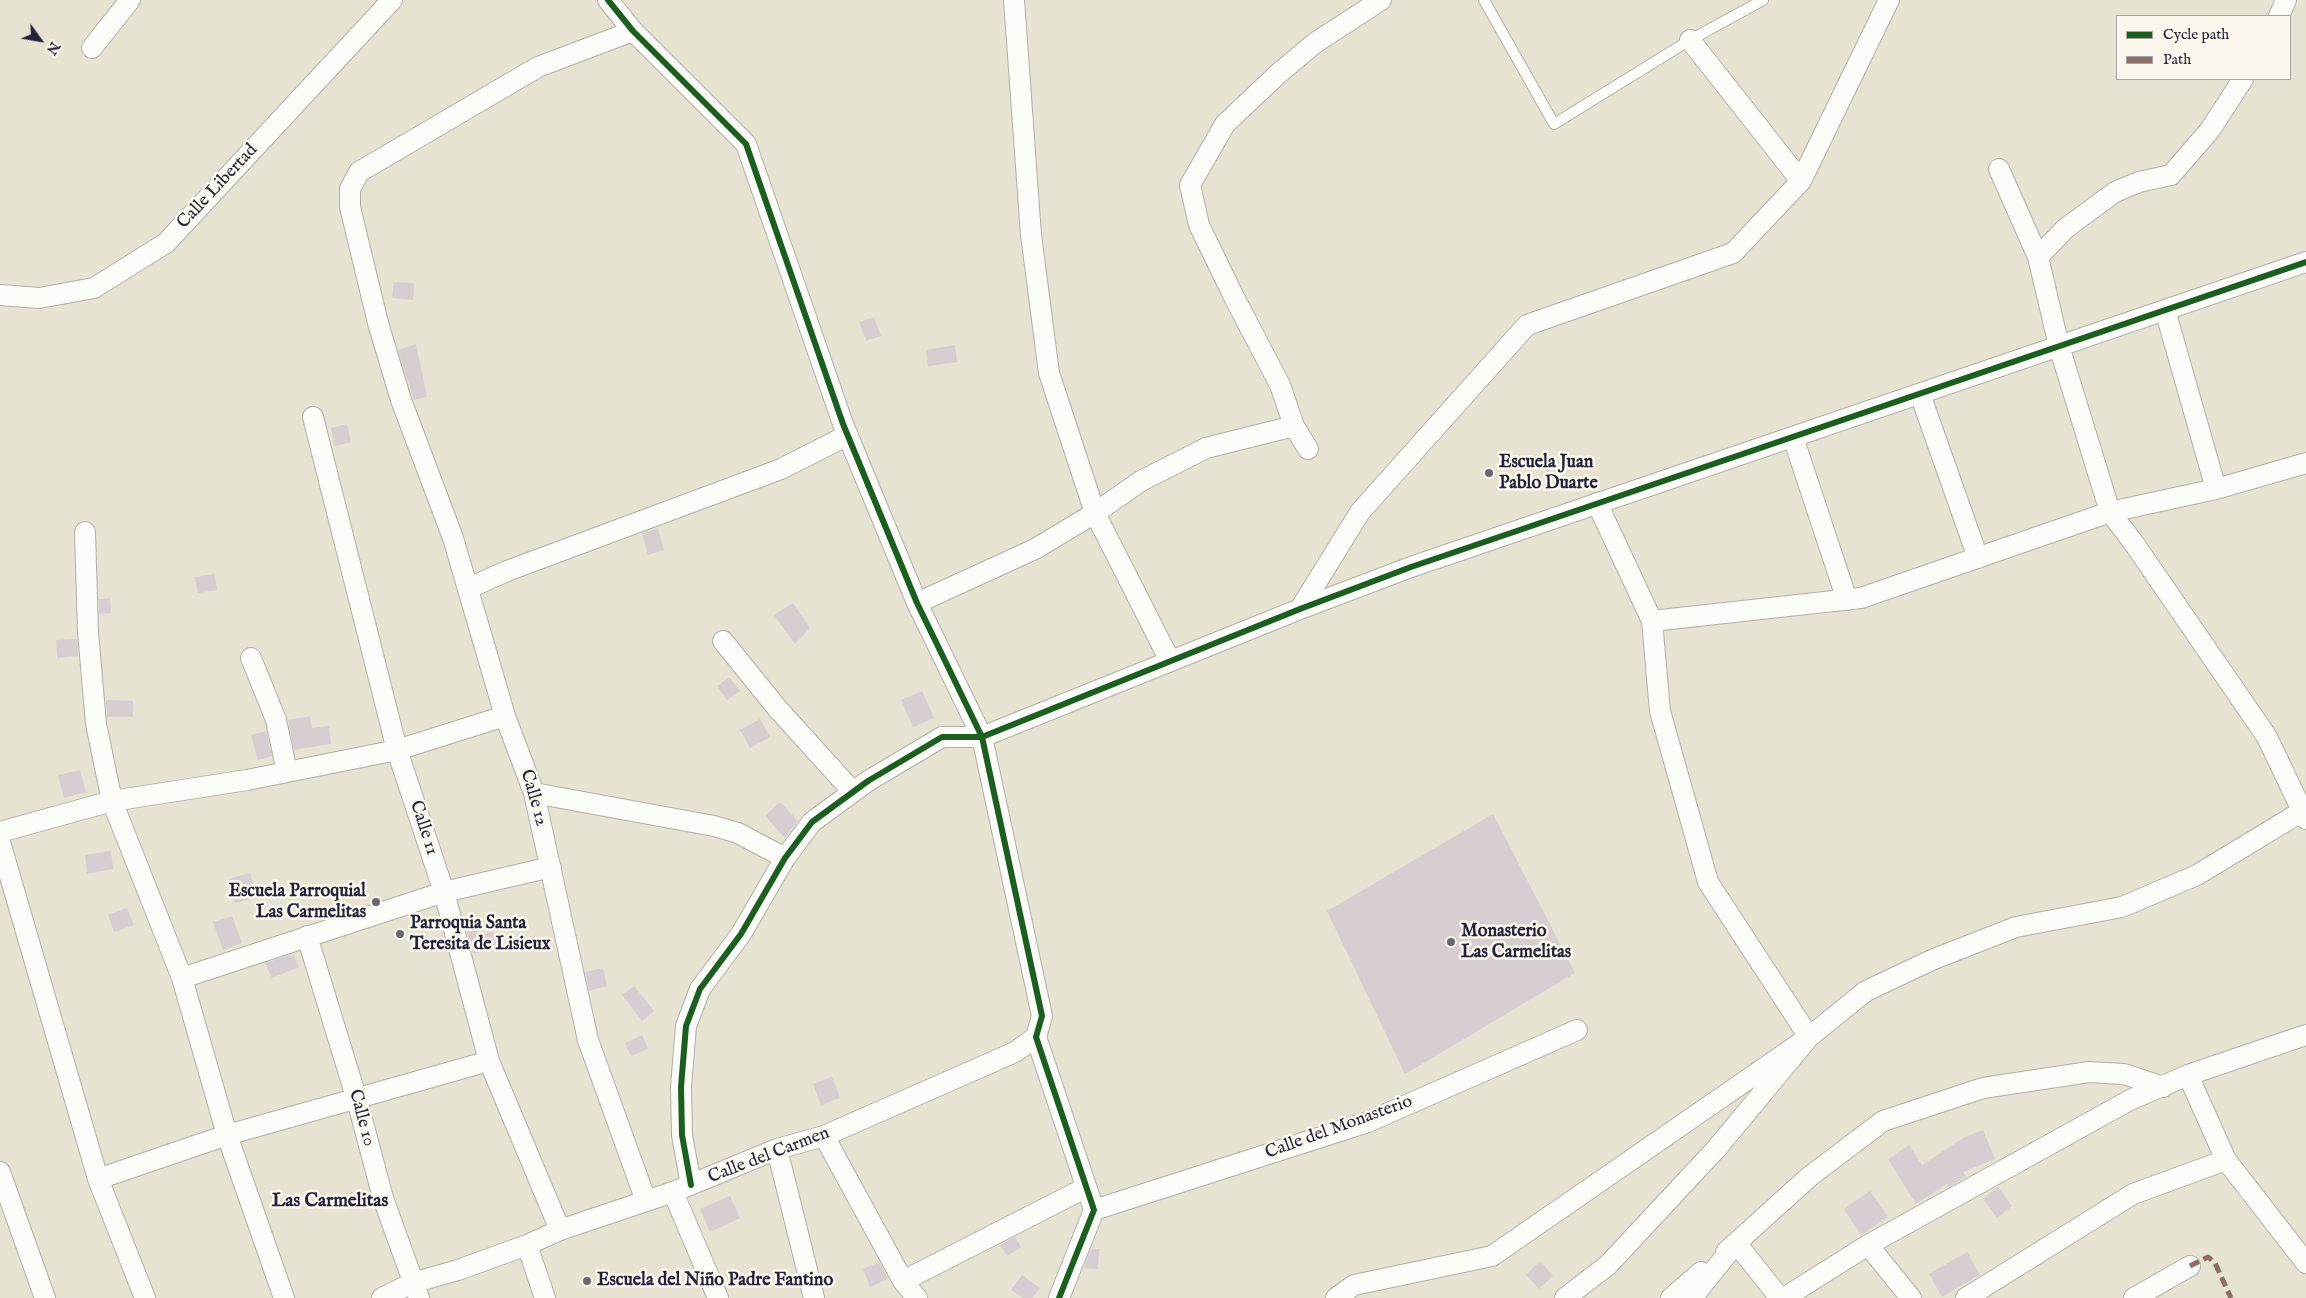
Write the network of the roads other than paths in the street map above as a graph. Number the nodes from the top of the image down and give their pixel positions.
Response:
1 (130, 0) edge
2 (392, 0) edge
3 (608, 0) edge
4 (1014, 0) edge
5 (1381, 0) edge
6 (1484, 0) edge
7 (1764, 0) edge
8 (2286, 0) edge
9 (1891, 2) edge
10 (2279, 15) edge
11 (633, 31) junction
12 (1690, 40) junction
13 (92, 48) dead end
14 (2242, 80) edge
15 (1998, 169) dead end
16 (1801, 180) junction
17 (2038, 257) junction
18 (2306, 262) edge
19 (0, 295) edge
20 (2165, 310) junction
21 (2059, 346) junction
22 (1920, 394) junction
23 (313, 417) dead end
24 (1294, 426) junction
25 (848, 435) junction
26 (1793, 437) junction
27 (1308, 450) dead end
28 (2306, 463) edge
29 (2216, 489) junction
30 (1597, 504) junction
31 (2110, 512) junction
32 (1095, 513) junction
33 (85, 532) dead end
34 (1978, 558) junction
35 (469, 588) junction
36 (1847, 600) junction
37 (917, 603) junction
38 (1300, 609) junction
39 (1652, 620) junction
40 (723, 641) dead end
41 (251, 658) dead end
42 (1170, 661) junction
43 (505, 716) junction
44 (982, 737) junction
45 (397, 750) junction
46 (287, 772) junction
47 (534, 792) junction
48 (853, 792) junction
49 (112, 801) junction
50 (2305, 812) edge
51 (0, 832) edge
52 (0, 842) edge
53 (785, 858) junction
54 (551, 868) junction
55 (444, 892) junction
56 (307, 936) junction
57 (182, 978) junction
58 (1576, 1030) dead end
59 (2306, 1036) edge
60 (1036, 1037) junction
61 (1808, 1037) junction
62 (489, 1061) junction
63 (2188, 1076) junction
64 (2163, 1087) junction
65 (357, 1100) junction
66 (227, 1135) junction
67 (824, 1136) junction
68 (777, 1149) junction
69 (2226, 1160) junction
70 (0, 1172) edge
71 (98, 1179) junction
72 (1085, 1188) junction
73 (682, 1189) junction
74 (646, 1200) junction
75 (1094, 1210) junction
76 (560, 1230) junction
77 (1736, 1243) junction
78 (527, 1245) junction
79 (1868, 1245) junction
80 (2306, 1263) edge
81 (2190, 1266) dead end
82 (904, 1281) junction
83 (415, 1290) edge
84 (45, 1298) edge
85 (144, 1298) edge
86 (284, 1298) edge
87 (382, 1298) edge
88 (545, 1298) edge
89 (718, 1298) edge
90 (814, 1298) edge
91 (917, 1298) edge
92 (1059, 1298) edge
93 (1336, 1298) edge
94 (1565, 1298) edge
95 (1670, 1298) edge
96 (1692, 1298) edge
97 (1780, 1298) edge
98 (1784, 1298) edge
99 (1912, 1298) edge
100 (1966, 1298) edge
101 (2134, 1298) edge

1 - 13 street
2 - 19 street, Calle Libertad
3 - 11 street
4 - 32 street
5 - 24 street
6 - 12 lane
7 - 12 lane
8 - 10 street
9 - 16 street
11 - 25 street
11 - 35 street, Calle 12
12 - 16 street
14 - 17 street
15 - 17 street
16 - 38 street
17 - 21 street
18 - 20 street
20 - 21 street
20 - 29 street
21 - 22 street
21 - 31 street
22 - 26 street
22 - 34 street
23 - 45 street, Calle 11
24 - 27 street
24 - 32 street
25 - 35 street
25 - 37 street
26 - 30 street
26 - 36 street
28 - 29 street
29 - 31 street
30 - 38 street
30 - 39 street
31 - 34 street
31 - 50 street
32 - 37 street
32 - 42 street
33 - 49 street
34 - 36 street
35 - 43 street, Calle 12
36 - 39 street
37 - 44 street
38 - 42 street
39 - 61 street
40 - 48 street
41 - 46 street
42 - 44 street
43 - 45 street
43 - 47 street, Calle 12
44 - 48 street
44 - 60 street
45 - 46 street
45 - 55 street, Calle 11
46 - 49 street
47 - 53 street
47 - 54 street, Calle 12
48 - 53 street
49 - 51 street
49 - 57 street
50 - 61 street
52 - 71 street
53 - 73 street
54 - 55 street
54 - 74 street, Calle 12
55 - 56 street
55 - 62 street, Calle 11
56 - 57 street
56 - 65 street, Calle 10
57 - 66 street
58 - 75 street, Calle del Monasterio
59 - 63 street
60 - 67 street, Calle del Carmen
60 - 72 street
61 - 93 street
61 - 94 street
62 - 65 street
62 - 76 street, Calle 11
63 - 64 street
63 - 69 street
64 - 77 street
64 - 79 street
65 - 66 street
65 - 83 street, Calle 10
66 - 71 street
66 - 86 street
67 - 68 street, Calle del Carmen
67 - 82 street
68 - 73 street, Calle del Carmen
68 - 90 street
69 - 80 street
69 - 100 street
70 - 84 street
71 - 85 street
72 - 75 street
72 - 82 street
73 - 74 street, Calle del Carmen
73 - 89 street
74 - 76 street, Calle del Carmen
75 - 92 street
76 - 78 street, Calle del Carmen
77 - 95 street
77 - 96 street
77 - 97 street
78 - 83 street, Calle del Carmen
78 - 88 street
79 - 98 street
79 - 99 street
81 - 101 street
82 - 91 street
83 - 87 street, Calle del Carmen

